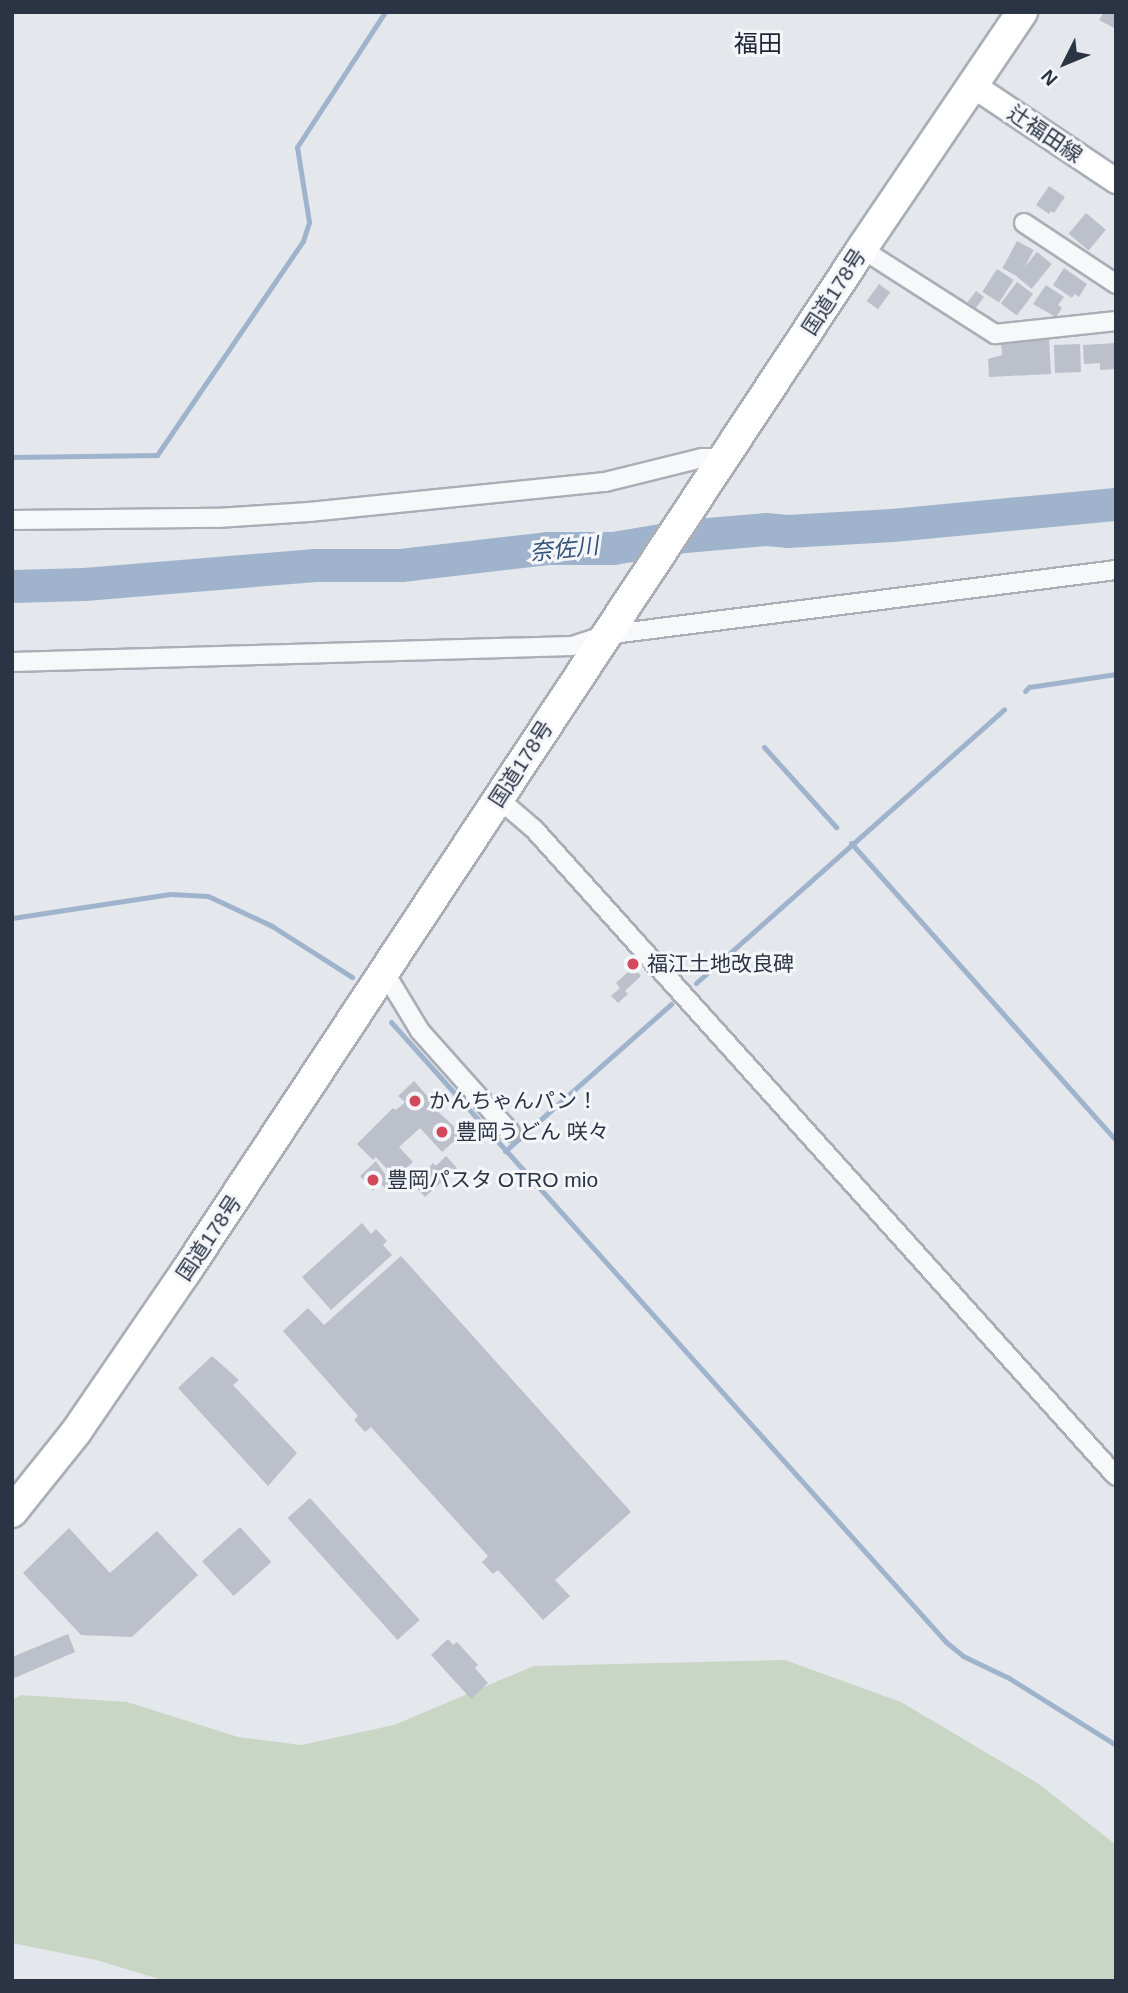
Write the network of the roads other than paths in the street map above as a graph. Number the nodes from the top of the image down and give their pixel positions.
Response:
1 (1022, 12) edge
2 (974, 86) junction
3 (1116, 181) edge
4 (1024, 223) dead end
5 (862, 249) junction
6 (1116, 284) edge
7 (1116, 321) edge
8 (719, 465) junction
9 (12, 520) edge
10 (1116, 570) edge
11 (610, 627) junction
12 (12, 662) edge
13 (499, 799) junction
14 (385, 973) junction
15 (510, 1132) dead end
16 (1116, 1476) edge
17 (12, 1512) edge

1 - 2 highway, 国道178号
2 - 3 main road, 辻福田線
2 - 5 highway, 国道178号
4 - 6 street
5 - 7 street
5 - 8 highway, 国道178号
8 - 9 street
8 - 11 highway, 国道178号
10 - 11 street
11 - 12 street
11 - 13 highway, 国道178号
13 - 14 highway, 国道178号
13 - 16 street
14 - 15 street
14 - 17 highway, 国道178号

